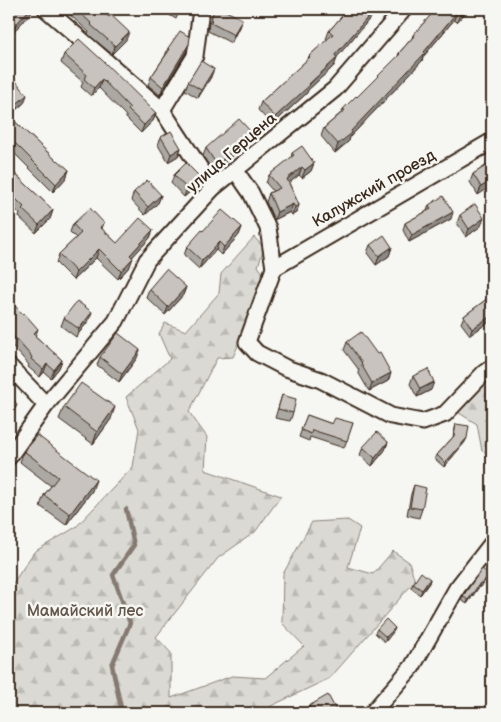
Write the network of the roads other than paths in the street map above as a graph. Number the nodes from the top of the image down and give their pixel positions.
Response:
1 (46, 9) edge
2 (202, 9) edge
3 (404, 9) edge
4 (162, 110) junction
5 (492, 141) edge
6 (235, 170) junction
7 (213, 188) junction
8 (274, 268) junction
9 (9, 366) edge
10 (492, 367) edge
11 (46, 405) junction
12 (9, 456) edge
13 (492, 543) edge
14 (372, 713) edge

1 - 4 street
2 - 4 street
3 - 6 street, улица Герцена
4 - 7 street
5 - 8 street, Калужский проезд
6 - 7 street, улица Герцена
6 - 8 street
7 - 11 street, улица Герцена
8 - 10 street
9 - 11 street
11 - 12 street, улица Герцена
13 - 14 street

